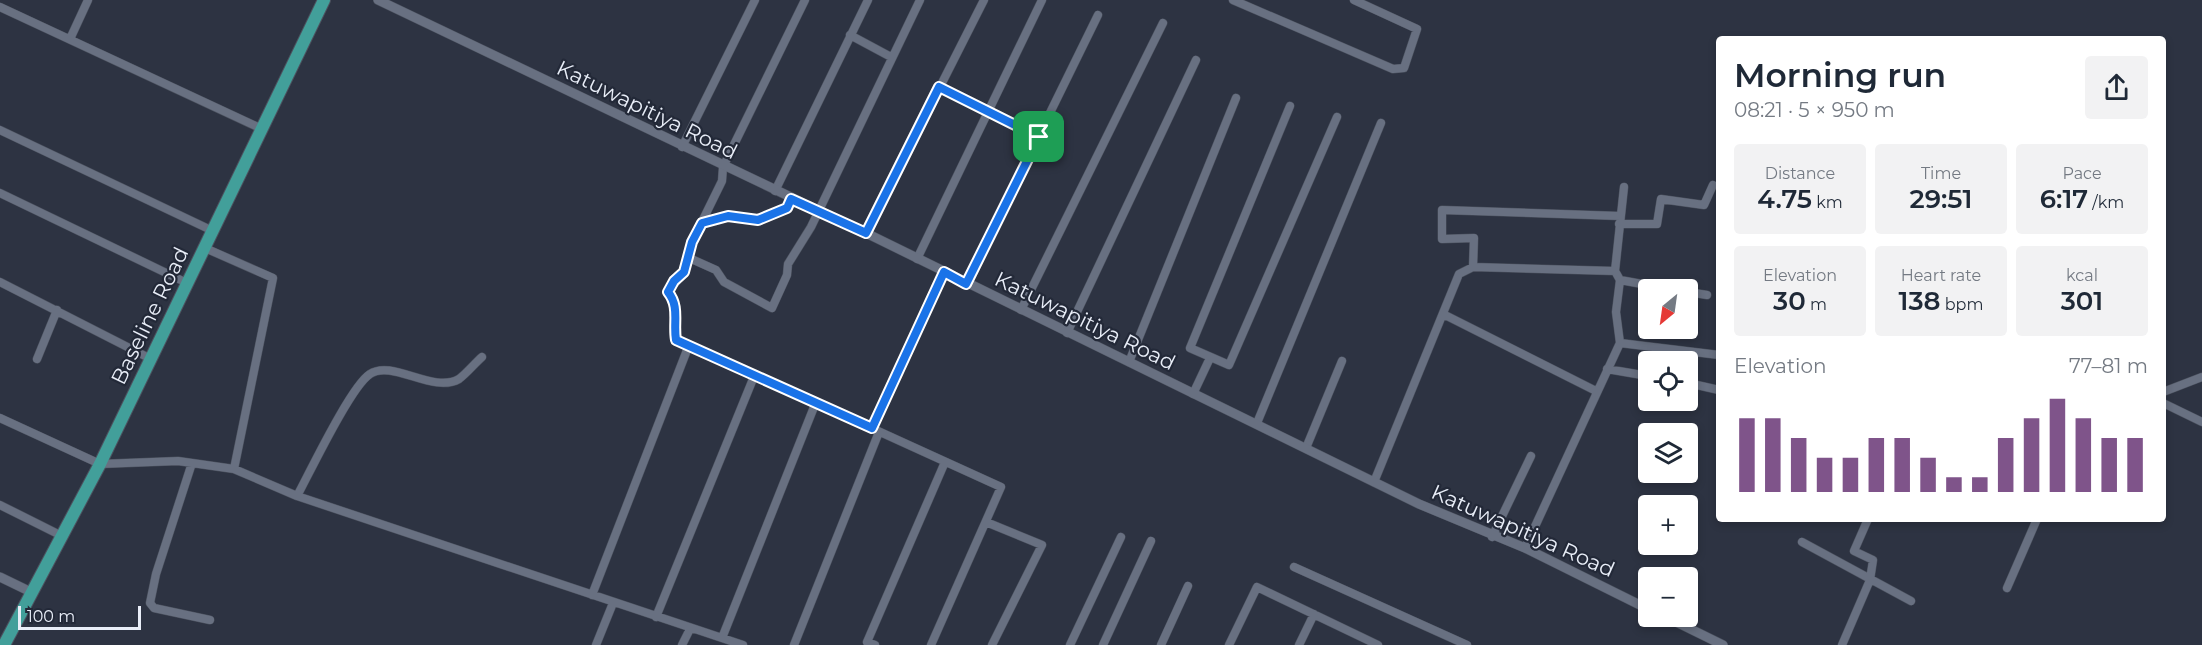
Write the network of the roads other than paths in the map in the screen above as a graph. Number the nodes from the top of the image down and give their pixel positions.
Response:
1 (88, 0) edge
2 (324, 0) edge
3 (378, 0) edge
4 (755, 0) edge
5 (805, 0) edge
6 (868, 0) edge
7 (920, 0) edge
8 (984, 0) edge
9 (1042, 0) edge
10 (1233, 0) edge
11 (1354, 0) edge
12 (0, 7) edge
13 (1098, 15) dead end
14 (1163, 23) dead end
15 (850, 35) junction
16 (70, 39) junction
17 (891, 57) junction
18 (1196, 60) dead end
19 (939, 87) junction
20 (1236, 98) dead end
21 (1290, 106) dead end
22 (990, 112) junction
23 (1337, 117) dead end
24 (1381, 123) dead end
25 (262, 129) junction
26 (0, 130) edge
27 (1039, 137) junction
28 (682, 147) junction
29 (723, 167) junction
30 (1713, 184) dead end
31 (1624, 188) dead end
32 (775, 191) junction
33 (0, 193) edge
34 (791, 199) junction
35 (818, 212) junction
36 (1620, 220) junction
37 (702, 223) junction
38 (213, 231) junction
39 (866, 233) junction
40 (205, 248) junction
41 (687, 257) junction
42 (917, 259) junction
43 (1473, 267) junction
44 (1615, 271) junction
45 (944, 272) junction
46 (1620, 280) junction
47 (0, 282) edge
48 (1638, 283) edge
49 (187, 284) junction
50 (966, 284) junction
51 (1698, 294) edge
52 (1707, 295) dead end
53 (57, 310) junction
54 (1020, 310) junction
55 (1443, 314) junction
56 (1067, 333) junction
57 (1620, 343) junction
58 (689, 345) junction
59 (1716, 355) edge
60 (482, 357) dead end
61 (1210, 357) junction
62 (37, 359) dead end
63 (151, 359) junction
64 (1342, 361) dead end
65 (1129, 362) junction
66 (1607, 369) junction
67 (755, 374) junction
68 (1638, 374) edge
69 (2202, 377) edge
70 (1698, 385) edge
71 (1716, 389) edge
72 (1596, 391) junction
73 (2166, 391) edge
74 (1193, 394) junction
75 (816, 402) junction
76 (2166, 404) edge
77 (0, 418) edge
78 (2202, 422) edge
79 (1257, 423) junction
80 (876, 430) junction
81 (1306, 448) junction
82 (1531, 456) dead end
83 (945, 462) junction
84 (192, 463) junction
85 (100, 464) junction
86 (234, 469) junction
87 (1374, 482) junction
88 (297, 496) junction
89 (0, 505) edge
90 (986, 522) junction
91 (1867, 522) edge
92 (2036, 522) edge
93 (63, 536) junction
94 (1121, 537) dead end
95 (1492, 537) junction
96 (1151, 541) dead end
97 (1802, 542) dead end
98 (1525, 548) junction
99 (1294, 567) dead end
100 (0, 577) edge
101 (1870, 580) junction
102 (1188, 586) dead end
103 (2007, 588) dead end
104 (31, 592) junction
105 (591, 595) junction
106 (1911, 601) dead end
107 (613, 603) junction
108 (1638, 604) edge
109 (1314, 614) junction
110 (656, 617) junction
111 (210, 620) dead end
112 (1686, 627) edge
113 (690, 629) junction
114 (722, 638) junction
115 (1373, 644) edge
116 (4, 645) edge
117 (596, 645) edge
118 (682, 645) edge
119 (743, 645) edge
120 (794, 645) edge
121 (875, 645) edge
122 (931, 645) edge
123 (992, 645) edge
124 (1070, 645) edge
125 (1103, 645) edge
126 (1161, 645) edge
127 (1229, 645) edge
128 (1299, 645) edge
129 (1467, 645) edge
130 (1723, 645) edge
131 (1842, 645) edge

1 - 16 street
2 - 25 main road, Baseline Road
3 - 28 street, Katuwapitiya Road
4 - 28 street
5 - 29 street
6 - 15 street
7 - 17 street
8 - 19 street
9 - 22 street
10 - 11 street
12 - 16 street
13 - 27 street
14 - 54 street
15 - 17 street
15 - 32 street
16 - 25 street
17 - 35 street
18 - 56 street
19 - 22 street
19 - 39 street
20 - 65 street
21 - 61 street
22 - 27 street
22 - 42 street
23 - 61 street
24 - 79 street
25 - 38 main road, Baseline Road
26 - 38 street
27 - 50 street
28 - 29 street, Katuwapitiya Road
29 - 32 street, Katuwapitiya Road
29 - 37 street
30 - 36 street
31 - 36 street
32 - 34 street, Katuwapitiya Road
33 - 49 street
34 - 35 street, Katuwapitiya Road
34 - 37 street
35 - 39 street, Katuwapitiya Road
35 - 41 street
36 - 43 street
36 - 44 street
37 - 41 street
38 - 40 main road, Baseline Road
39 - 42 street, Katuwapitiya Road
40 - 49 main road, Baseline Road
40 - 86 street
41 - 58 street
42 - 45 street, Katuwapitiya Road
43 - 44 street
43 - 55 street
44 - 46 street
45 - 50 street, Katuwapitiya Road
45 - 80 street
46 - 48 street
46 - 57 street
47 - 53 street
49 - 63 main road, Baseline Road
50 - 54 street, Katuwapitiya Road
51 - 52 street
53 - 62 street
53 - 63 street
54 - 56 street, Katuwapitiya Road
55 - 72 street
55 - 87 street
56 - 65 street, Katuwapitiya Road
57 - 59 street
57 - 66 street
58 - 67 street
58 - 105 street
60 - 88 street
61 - 74 street
63 - 85 main road, Baseline Road
64 - 81 street
65 - 74 street, Katuwapitiya Road
66 - 68 street
66 - 72 street
67 - 75 street
67 - 110 street
69 - 73 street
70 - 71 street
72 - 98 street
74 - 79 street, Katuwapitiya Road
75 - 80 street
75 - 114 street
76 - 78 street
77 - 85 street
79 - 81 street, Katuwapitiya Road
80 - 83 street
80 - 120 street
81 - 87 street, Katuwapitiya Road
82 - 95 street
83 - 90 street
83 - 121 street
84 - 85 street
84 - 86 street
84 - 111 street
85 - 93 main road, Baseline Road
86 - 88 street
87 - 95 street, Katuwapitiya Road
88 - 105 street
89 - 93 street
90 - 122 street
90 - 123 street
91 - 101 street
92 - 103 street
93 - 104 main road, Baseline Road
94 - 124 street
95 - 98 street, Katuwapitiya Road
96 - 125 street
97 - 101 street
98 - 108 street, Katuwapitiya Road
99 - 129 street
100 - 104 street
101 - 106 street
101 - 131 street
102 - 126 street
104 - 116 main road, Baseline Road
105 - 107 street
107 - 110 street
107 - 117 street
109 - 115 street
109 - 127 street
109 - 128 street
110 - 113 street
112 - 130 street
113 - 114 street
113 - 118 street
114 - 119 street

